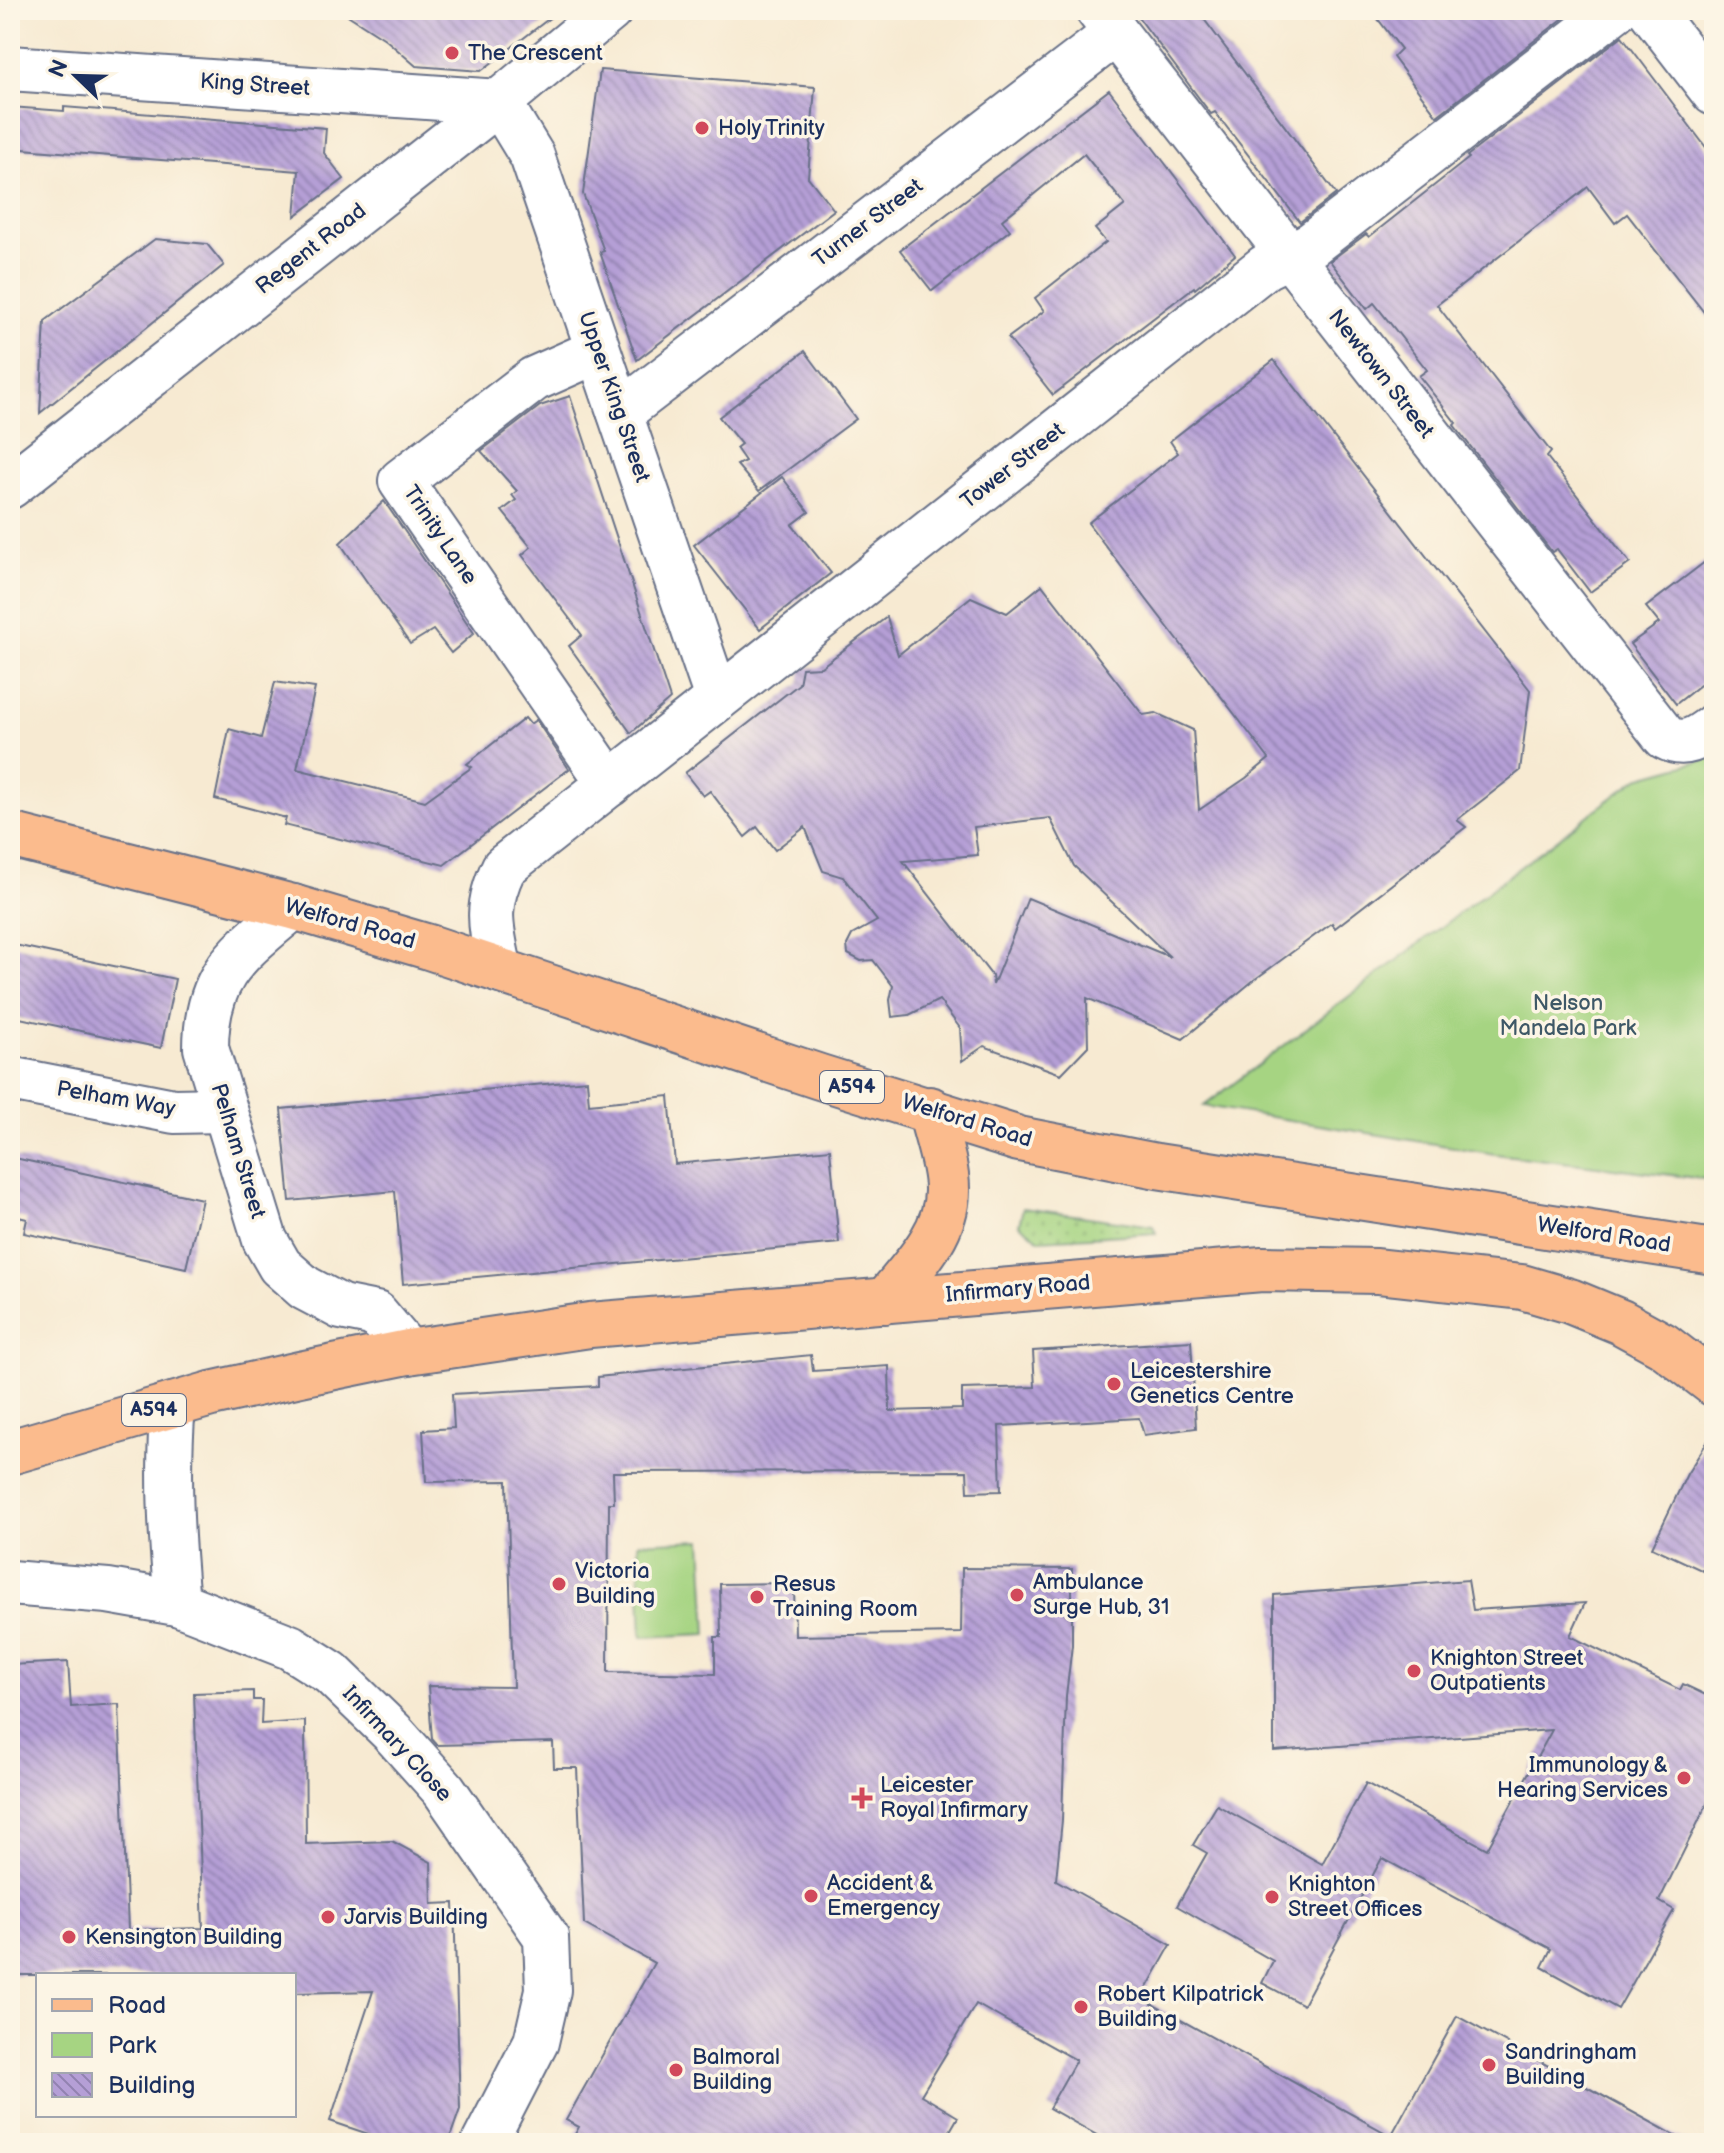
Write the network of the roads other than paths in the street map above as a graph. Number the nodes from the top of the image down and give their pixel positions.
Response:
1 (610, 10) edge
2 (1615, 10) edge
3 (1650, 10) edge
4 (1107, 22) edge
5 (10, 68) edge
6 (1714, 93) edge
7 (499, 102) junction
8 (1288, 256) junction
9 (597, 351) junction
10 (620, 413) junction
11 (68, 441) junction
12 (10, 444) edge
13 (10, 486) edge
14 (717, 698) junction
15 (1714, 726) edge
16 (610, 784) junction
17 (10, 835) edge
18 (293, 907) junction
19 (500, 971) junction
20 (10, 1079) edge
21 (930, 1109) junction
22 (224, 1110) junction
23 (1714, 1252) edge
24 (885, 1301) junction
25 (408, 1352) junction
26 (1714, 1384) edge
27 (173, 1405) junction
28 (10, 1452) edge
29 (10, 1583) edge
30 (177, 1603) junction
31 (484, 2143) edge

1 - 7 street, Regent Road
2 - 8 street, Tower Street
3 - 6 street
4 - 8 street, Newtown Street
4 - 10 street, Turner Street
5 - 7 street, King Street
7 - 9 street, Upper King Street
7 - 11 street, Regent Road
8 - 14 street, Tower Street
8 - 15 street, Newtown Street
9 - 10 street, Upper King Street
9 - 16 street, Trinity Lane
10 - 14 street, Upper King Street
11 - 12 street
11 - 13 street, Regent Road
14 - 16 street, Tower Street
16 - 19 street, Tower Street
17 - 18 main road, Welford Road / A594
18 - 19 main road, Welford Road / A594
18 - 22 street, Pelham Street
19 - 21 main road, Welford Road / A594
20 - 22 street, Pelham Way
21 - 23 main road, Welford Road / A594
21 - 24 main road
22 - 25 street, Pelham Street
24 - 25 main road, Infirmary Road / A594
24 - 26 main road, Infirmary Road / A594
25 - 27 main road, Infirmary Road / A594
27 - 28 main road, A594
27 - 30 street
29 - 30 street, Infirmary Close
30 - 31 street, Infirmary Close

